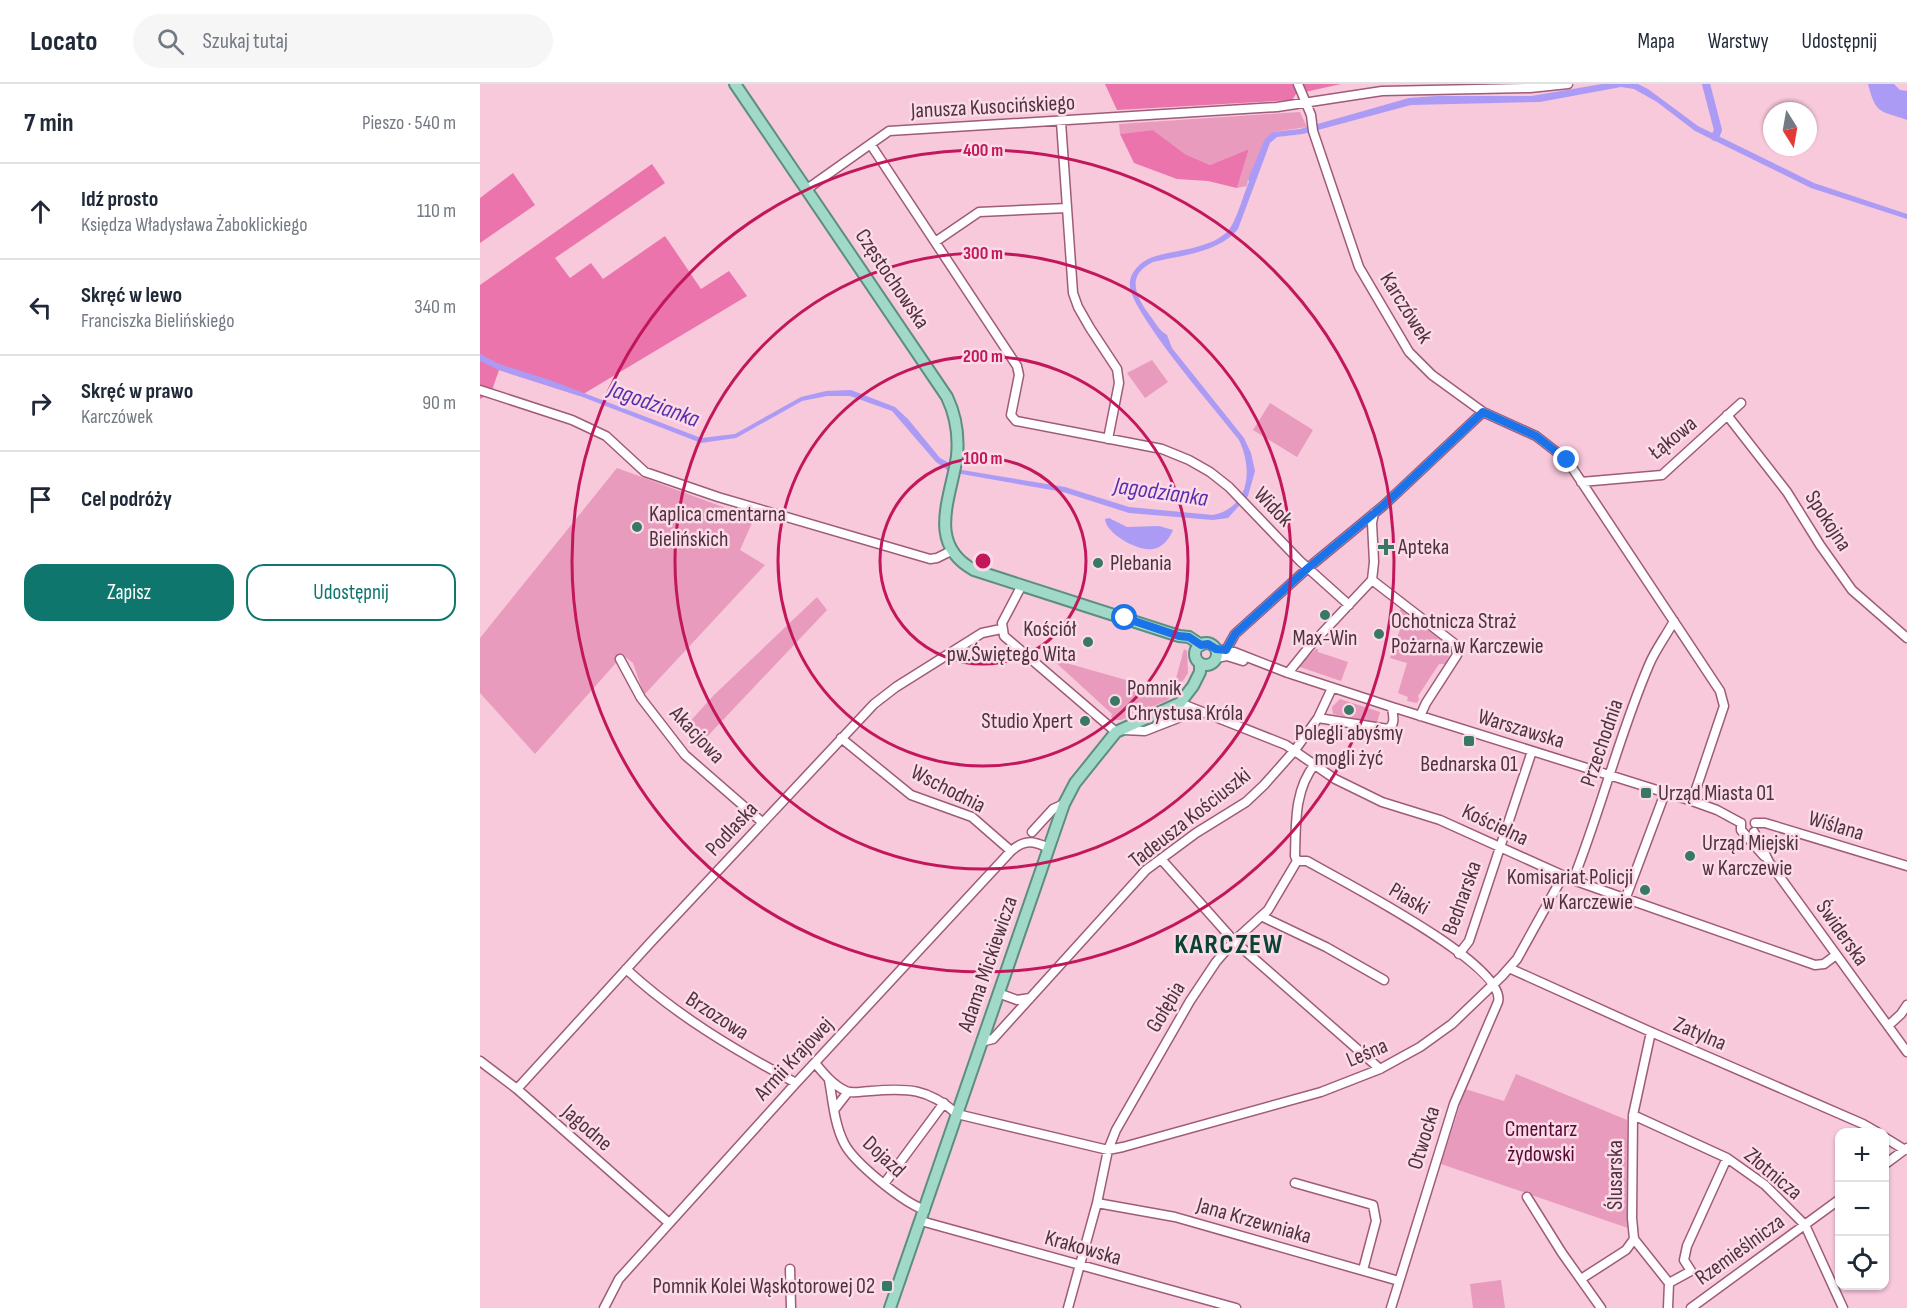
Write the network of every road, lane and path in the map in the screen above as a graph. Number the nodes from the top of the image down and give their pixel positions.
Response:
1 (735, 84) edge
2 (1298, 84) edge
3 (1568, 84) edge
4 (1307, 104) junction
5 (1061, 122) junction
6 (871, 145) junction
7 (807, 189) junction
8 (1067, 208) junction
9 (935, 242) junction
10 (480, 390) edge
11 (1741, 403) dead end
12 (1483, 412) junction
13 (1727, 415) junction
14 (1108, 439) junction
15 (1581, 482) junction
16 (1374, 513) junction
17 (951, 551) junction
18 (1308, 568) junction
19 (1372, 580) junction
20 (1022, 585) junction
21 (1349, 605) junction
22 (1674, 621) junction
23 (1001, 629) junction
24 (1907, 638) edge
25 (1198, 648) junction
26 (1213, 657) junction
27 (620, 659) dead end
28 (1288, 673) junction
29 (1332, 688) junction
30 (1180, 703) junction
31 (1392, 707) junction
32 (1192, 709) junction
33 (1420, 716) junction
34 (1318, 718) junction
35 (1118, 731) junction
36 (841, 738) junction
37 (1294, 750) junction
38 (1532, 751) junction
39 (1315, 764) junction
40 (1609, 775) junction
41 (1665, 793) junction
42 (1692, 801) junction
43 (1064, 804) junction
44 (762, 822) junction
45 (1741, 823) junction
46 (1751, 830) junction
47 (1032, 832) dead end
48 (1049, 848) junction
49 (1499, 848) junction
50 (1011, 851) junction
51 (1161, 859) junction
52 (1296, 861) junction
53 (1907, 866) edge
54 (1563, 876) junction
55 (1573, 880) junction
56 (1626, 897) junction
57 (1263, 916) junction
58 (1234, 940) junction
59 (1460, 954) junction
60 (1836, 955) junction
61 (1509, 968) junction
62 (626, 969) junction
63 (1384, 980) dead end
64 (1494, 984) junction
65 (998, 993) junction
66 (1030, 998) junction
67 (1907, 1005) edge
68 (1888, 1026) junction
69 (1651, 1032) junction
70 (981, 1042) junction
71 (1907, 1052) edge
72 (481, 1063) edge
73 (815, 1063) junction
74 (1380, 1069) junction
75 (829, 1080) junction
76 (796, 1083) junction
77 (517, 1089) junction
78 (848, 1092) junction
79 (944, 1103) junction
80 (834, 1110) junction
81 (957, 1114) junction
82 (1633, 1115) junction
83 (1870, 1128) edge
84 (1889, 1140) edge
85 (1906, 1149) edge
86 (1108, 1150) junction
87 (1727, 1158) junction
88 (1889, 1161) edge
89 (884, 1184) junction
90 (1295, 1184) dead end
91 (1527, 1197) dead end
92 (1835, 1202) edge
93 (1097, 1203) junction
94 (923, 1215) junction
95 (669, 1223) junction
96 (1806, 1225) junction
97 (1634, 1239) junction
98 (1081, 1266) junction
99 (790, 1269) dead end
100 (1364, 1270) junction
101 (1581, 1279) junction
102 (1399, 1281) junction
103 (1669, 1283) junction
104 (604, 1308) edge
105 (791, 1308) edge
106 (890, 1308) edge
107 (1068, 1308) edge
108 (1236, 1308) edge
109 (1391, 1308) edge
110 (1601, 1308) edge
111 (1668, 1308) edge
112 (1691, 1308) edge
113 (1843, 1308) edge

1 - 7 main road, Częstochowska
2 - 4 street, Karczówek
3 - 4 street, Janusza Kusocińskiego
4 - 5 street, Janusza Kusocińskiego
4 - 12 street, Karczówek
5 - 6 street, Janusza Kusocińskiego
5 - 8 street
6 - 7 street, Janusza Kusocińskiego
6 - 9 street
7 - 17 main road, Częstochowska
8 - 9 street
8 - 14 street
9 - 14 street, Widok
10 - 17 street
11 - 13 street, Łąkowa
12 - 15 street, Karczówek
12 - 16 street
13 - 15 street, Łąkowa
13 - 24 street, Spokojna
14 - 18 street, Widok
15 - 22 street, Karczówek
16 - 18 street
16 - 19 street
17 - 20 main road
18 - 21 street, Widok
18 - 26 street
19 - 21 street
19 - 33 street
20 - 23 street
20 - 25 main road
21 - 28 street
22 - 40 street, Przechodnia
22 - 42 street, Karczówek
23 - 35 street
23 - 36 street, Podlaska
25 - 26 main road
25 - 26 main road
26 - 28 street, Warszawska
26 - 30 main road, Adama Mickiewicza
27 - 44 street, Akacjowa
28 - 29 street, Warszawska
29 - 31 street, Warszawska
29 - 34 street, Tadeusza Kościuszki
30 - 32 street, Kościelna
30 - 35 main road, Adama Mickiewicza
31 - 33 street, Warszawska
31 - 34 street
32 - 35 street
32 - 37 street, Kościelna
33 - 38 street, Warszawska
34 - 37 street, Tadeusza Kościuszki
35 - 43 main road, Adama Mickiewicza
36 - 44 street, Podlaska
36 - 50 street, Wschodnia
37 - 39 street, Kościelna
37 - 51 street, Tadeusza Kościuszki
38 - 40 street, Warszawska
38 - 49 street, Bednarska
39 - 49 street, Kościelna
39 - 52 street
40 - 41 street, Warszawska
40 - 55 street, Przechodnia
41 - 42 street, Warszawska
41 - 56 street
42 - 45 street, Warszawska
43 - 47 street
43 - 48 main road, Adama Mickiewicza
44 - 62 street, Podlaska
45 - 46 street
45 - 46 street, Wiślana
46 - 53 street, Wiślana
46 - 60 street, Świderska
48 - 50 street, Armii Krajowej
48 - 65 main road, Adama Mickiewicza
49 - 54 street, Kościelna
49 - 59 street, Bednarska
50 - 73 street, Armii Krajowej
51 - 58 street
51 - 66 street, Tadeusza Kościuszki
52 - 57 street, Gołębia
52 - 59 street, Piaski
54 - 55 street, Kościelna
54 - 61 street, Leśna
55 - 56 street, Kościelna
56 - 60 street, Kościelna
57 - 58 street, Gołębia
57 - 63 street
58 - 74 street
58 - 86 street, Gołębia
59 - 64 street, Piaski
60 - 68 street, Świderska
61 - 64 street, Leśna
61 - 69 street, Zatylna
62 - 76 street, Brzozowa
62 - 77 street, Podlaska
64 - 74 street, Leśna
64 - 102 street, Otwocka
65 - 66 street
65 - 70 main road, Adama Mickiewicza
66 - 70 street, Tadeusza Kościuszki
67 - 68 street
68 - 71 street, Świderska
69 - 82 street, Ślusarska
69 - 83 street, Zatylna
70 - 81 main road, Adama Mickiewicza
72 - 77 street, Jagodne
73 - 75 street
73 - 76 street, Armii Krajowej
74 - 86 street, Leśna
75 - 78 street
75 - 80 street, Dojazd
76 - 95 street, Armii Krajowej
77 - 95 street, Jagodne
78 - 79 street
78 - 80 street
79 - 81 street
79 - 89 street
80 - 89 street, Dojazd
81 - 86 street
81 - 94 main road, Adama Mickiewicza
82 - 87 street, Złotnicza
82 - 97 street, Ślusarska
84 - 85 street
85 - 88 street
86 - 93 street, Gołębia
87 - 96 street, Złotnicza
87 - 103 street
89 - 94 street, Dojazd
90 - 100 street
91 - 101 street
92 - 96 street, Rzemieślnicza
93 - 98 street
93 - 100 street, Jana Krzewniaka
94 - 98 street, Krakowska
94 - 106 main road, Adama Mickiewicza
95 - 104 street, Armii Krajowej
96 - 112 street, Rzemieślnicza
96 - 113 street, Złotnicza
97 - 101 street
97 - 103 street, Ślusarska
98 - 107 street
98 - 108 street, Krakowska
99 - 105 street
100 - 102 street, Jana Krzewniaka
101 - 110 street
102 - 109 street, Otwocka
103 - 111 street

